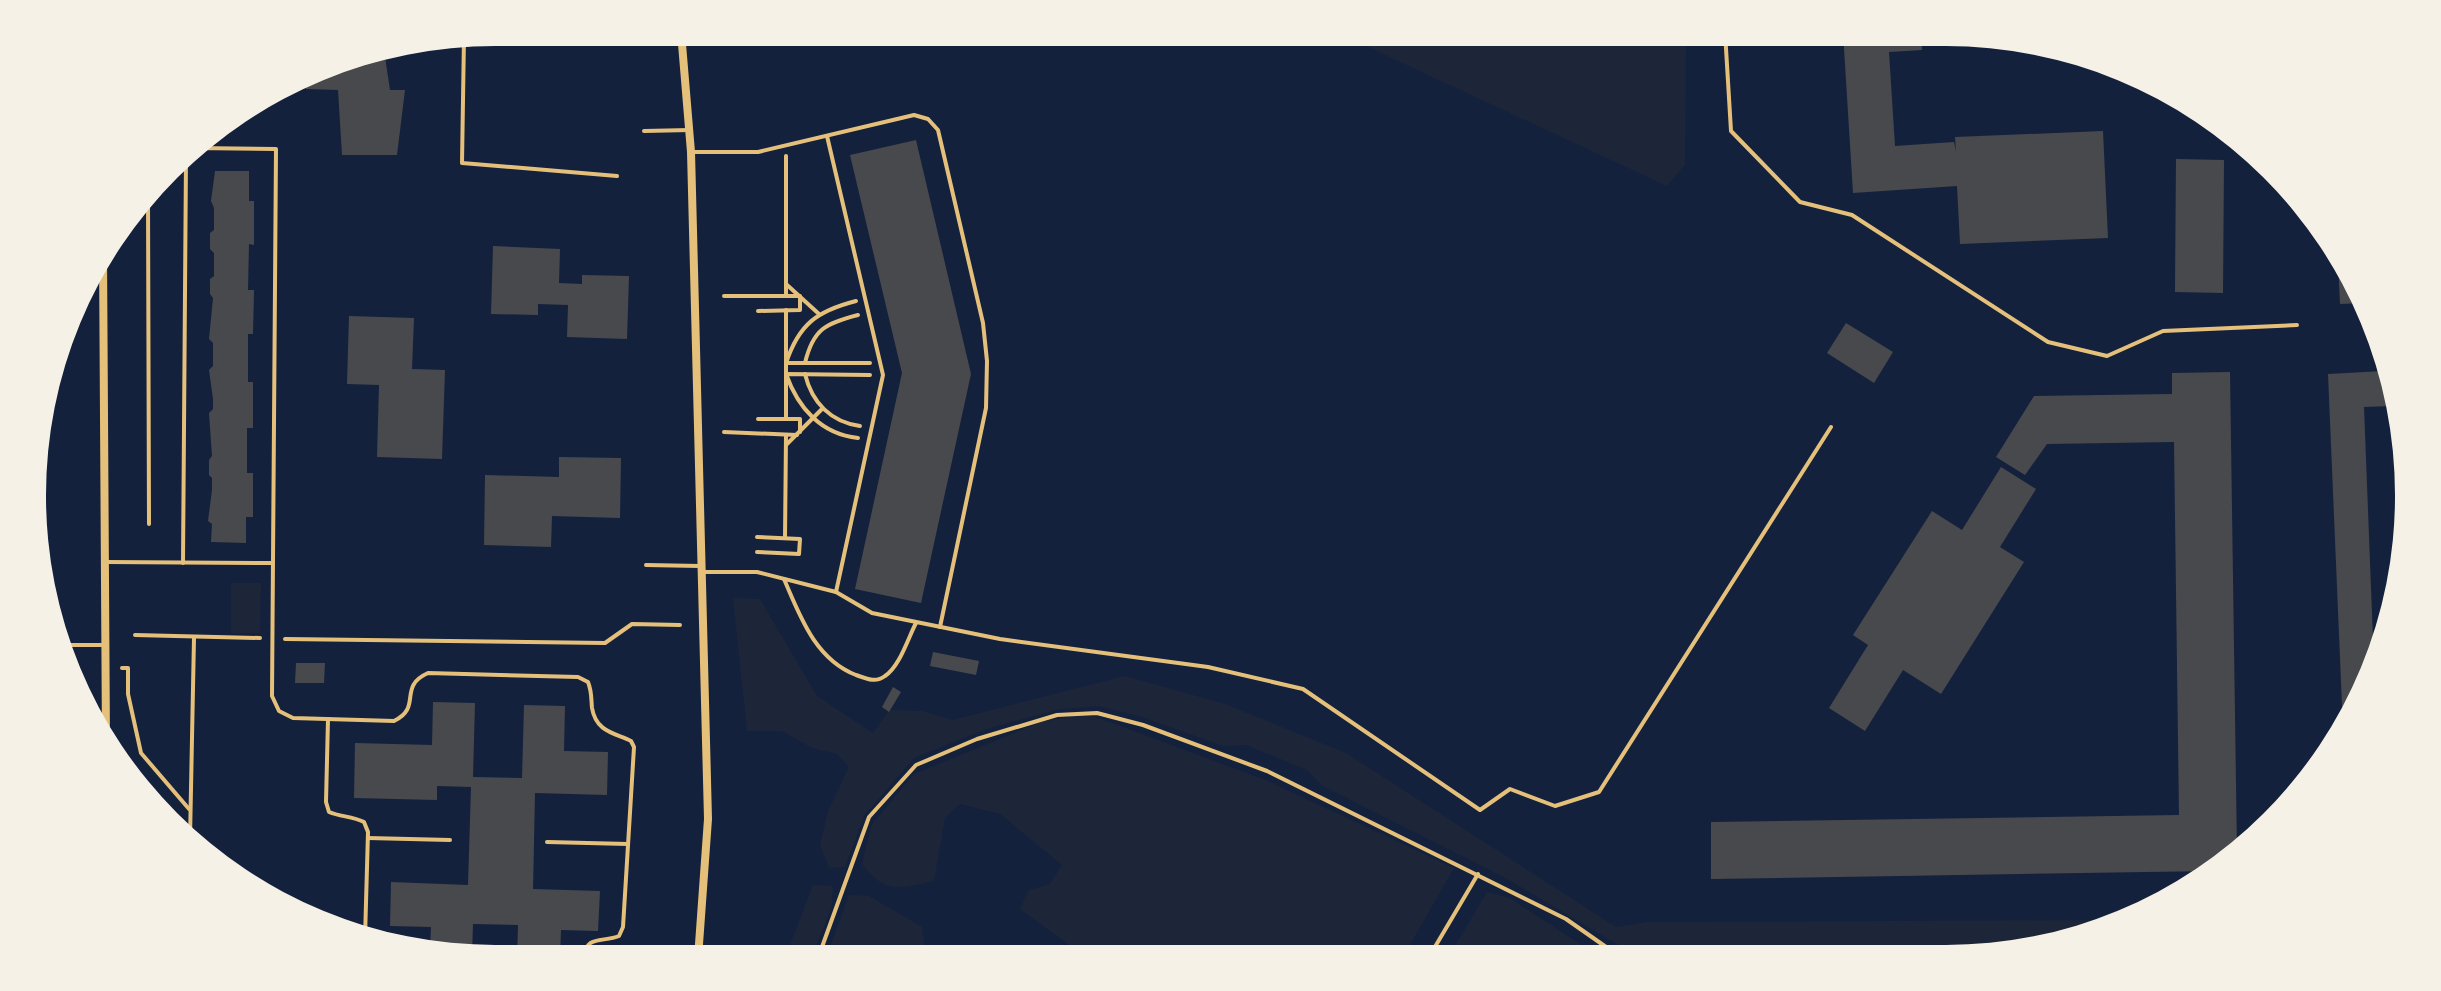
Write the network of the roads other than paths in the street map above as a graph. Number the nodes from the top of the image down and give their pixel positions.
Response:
1 (682, 46) edge
2 (1726, 46) edge
3 (464, 47) edge
4 (690, 130) junction
5 (644, 131) dead end
6 (827, 136) junction
7 (211, 148) edge
8 (691, 152) junction
9 (186, 170) edge
10 (617, 176) dead end
11 (148, 211) edge
12 (103, 276) edge
13 (2297, 325) dead end
14 (1831, 427) dead end
15 (149, 524) dead end
16 (105, 562) junction
17 (183, 563) junction
18 (273, 563) junction
19 (646, 565) dead end
20 (700, 569) junction
21 (784, 579) junction
22 (836, 592) junction
23 (917, 622) junction
24 (940, 627) junction
25 (72, 645) edge
26 (106, 645) junction
27 (328, 719) junction
28 (106, 720) edge
29 (368, 838) junction
30 (450, 840) dead end
31 (547, 842) dead end
32 (628, 844) junction
33 (1478, 874) junction
34 (365, 926) edge
35 (587, 945) edge
36 (699, 945) edge
37 (823, 945) edge
38 (1436, 945) edge
39 (1603, 945) edge

1 - 4 street
2 - 13 lane
3 - 10 lane
4 - 5 lane
4 - 8 street
6 - 8 lane
6 - 22 lane
6 - 24 lane
7 - 18 lane
8 - 20 street
9 - 17 lane
11 - 15 lane
12 - 16 street
14 - 24 lane
16 - 17 lane
16 - 26 street
17 - 18 lane
18 - 27 lane
19 - 20 lane
20 - 21 lane
20 - 36 street
21 - 22 lane
21 - 23 lane
22 - 23 lane
23 - 24 lane
25 - 26 lane
26 - 28 street
27 - 29 lane
27 - 32 lane
29 - 30 lane
29 - 34 lane
31 - 32 lane
32 - 35 lane
33 - 37 lane
33 - 38 lane
33 - 39 lane

